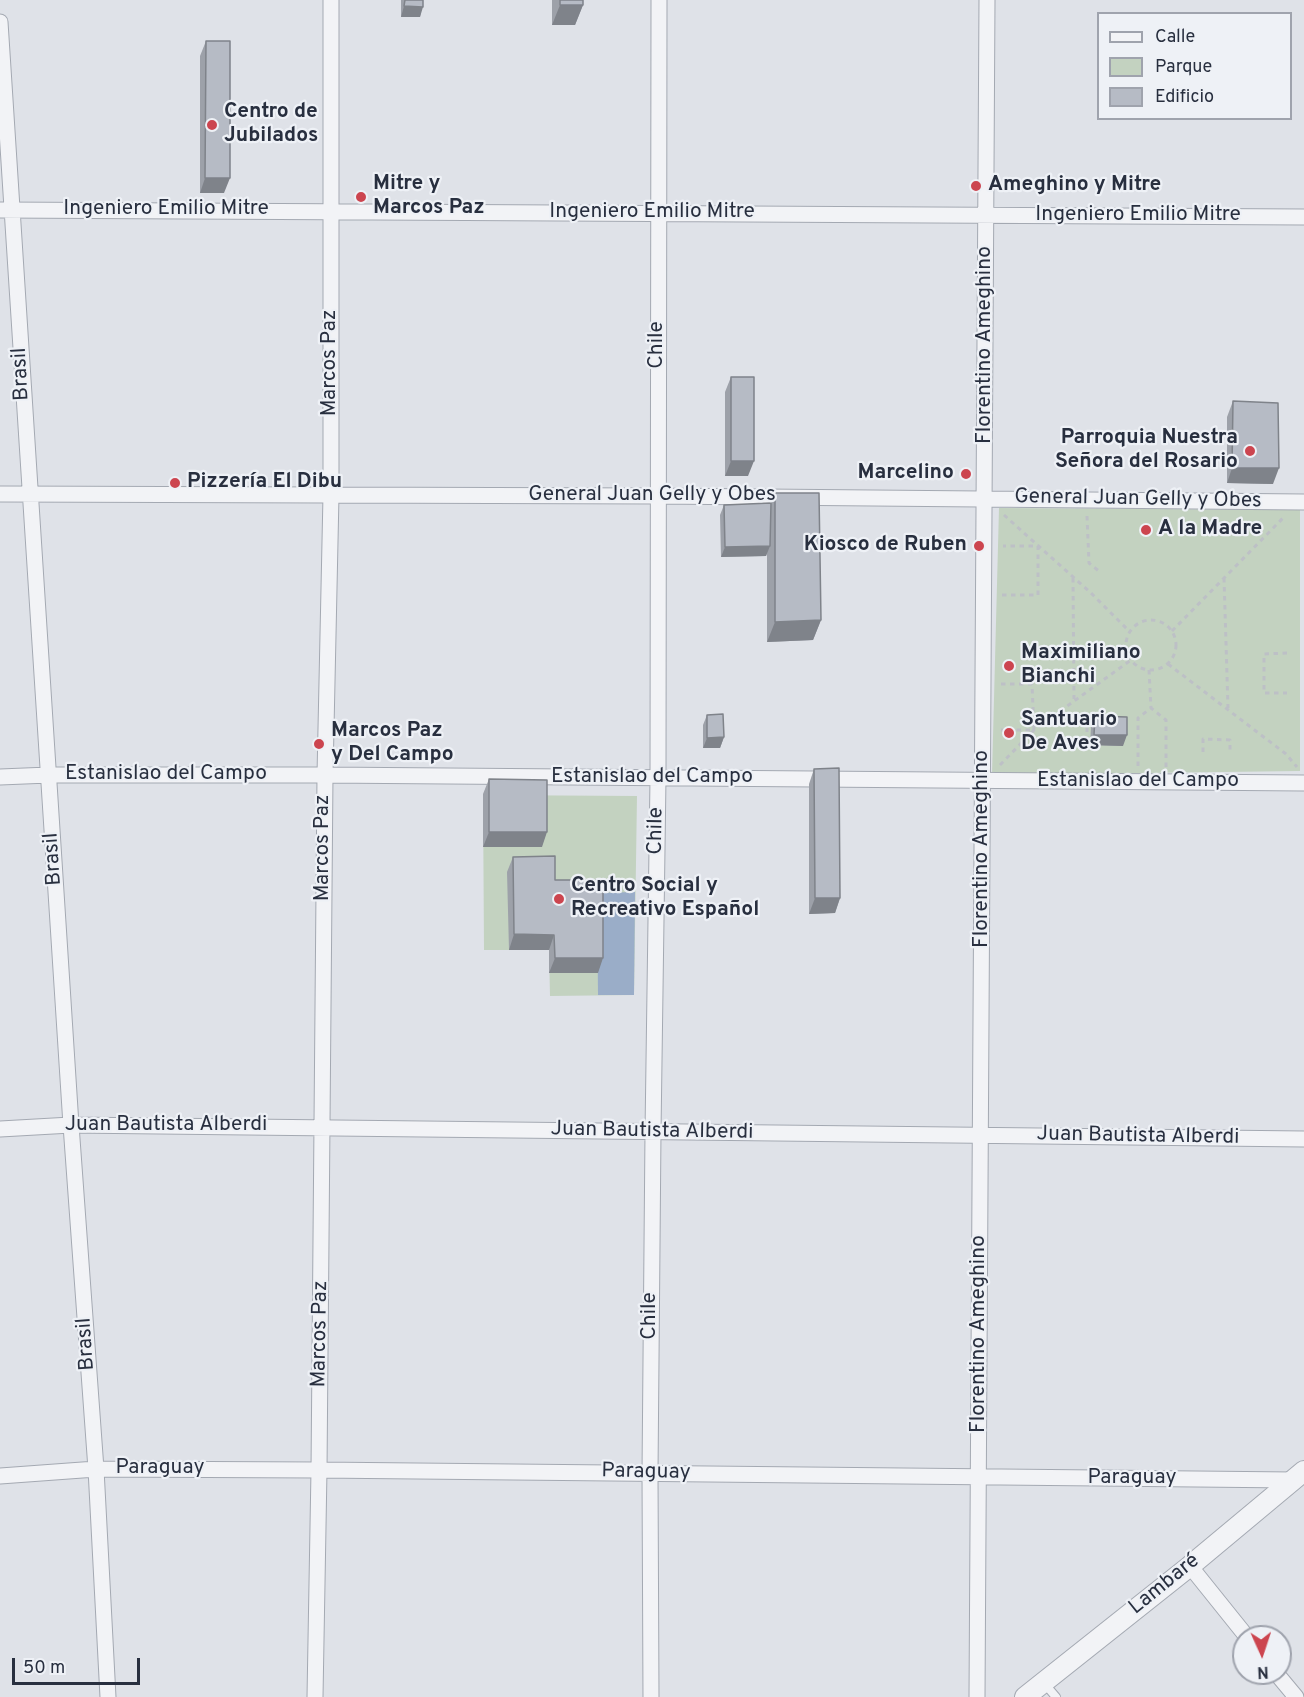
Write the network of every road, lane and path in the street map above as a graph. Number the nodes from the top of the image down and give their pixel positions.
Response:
1 (331, 0) edge
2 (659, 0) edge
3 (987, 0) edge
4 (0, 22) edge
5 (6, 210) edge
6 (331, 211) junction
7 (659, 213) junction
8 (986, 215) junction
9 (1304, 217) edge
10 (29, 493) junction
11 (0, 494) edge
12 (331, 495) junction
13 (657, 495) junction
14 (985, 498) junction
15 (1304, 502) edge
16 (1088, 514) dead end
17 (1287, 515) dead end
18 (1003, 546) dead end
19 (1038, 546) junction
20 (1100, 572) dead end
21 (1073, 577) junction
22 (1224, 578) junction
23 (1002, 595) dead end
24 (1172, 631) junction
25 (1130, 632) junction
26 (1287, 653) dead end
27 (1131, 660) junction
28 (1168, 664) junction
29 (1149, 670) junction
30 (1001, 684) dead end
31 (1287, 693) dead end
32 (1074, 699) junction
33 (1151, 708) junction
34 (1228, 709) junction
35 (1106, 722) edge
36 (1001, 730) dead end
37 (1034, 730) junction
38 (1087, 750) dead end
39 (1203, 752) dead end
40 (1230, 753) dead end
41 (1298, 768) dead end
42 (49, 775) junction
43 (325, 776) junction
44 (0, 777) edge
45 (658, 778) junction
46 (984, 781) junction
47 (1138, 781) junction
48 (1166, 781) junction
49 (1304, 783) edge
50 (71, 1125) junction
51 (322, 1127) junction
52 (0, 1129) edge
53 (652, 1132) junction
54 (982, 1135) junction
55 (1304, 1139) edge
56 (96, 1469) junction
57 (319, 1470) junction
58 (650, 1473) junction
59 (0, 1476) edge
60 (1298, 1476) edge
61 (979, 1477) junction
62 (1190, 1566) junction
63 (1237, 1625) edge
64 (1286, 1685) edge
65 (1050, 1690) edge
66 (108, 1697) edge
67 (315, 1697) edge
68 (651, 1697) edge
69 (977, 1697) edge
70 (1025, 1697) edge
71 (1296, 1697) edge

1 - 6 street, Marcos Paz
2 - 7 street, Chile
3 - 8 street, Florentino Ameghino
4 - 5 street, Brasil
5 - 6 street, Ingeniero Emilio Mitre
5 - 10 street, Brasil
6 - 7 street, Ingeniero Emilio Mitre
6 - 12 street, Marcos Paz
7 - 8 street, Ingeniero Emilio Mitre
7 - 13 street, Chile
8 - 9 street, Ingeniero Emilio Mitre
8 - 14 street, Florentino Ameghino
10 - 11 street, General Juan Gelly y Obes
10 - 12 street, General Juan Gelly y Obes
10 - 42 street, Brasil
12 - 13 street, General Juan Gelly y Obes
12 - 43 street, Marcos Paz
13 - 14 street, General Juan Gelly y Obes
13 - 45 street, Chile
14 - 15 street, General Juan Gelly y Obes
14 - 19 path
14 - 46 street, Florentino Ameghino
16 - 20 path
17 - 22 path
18 - 19 path
19 - 21 path
19 - 23 path
21 - 25 path
21 - 32 path
22 - 24 path
22 - 34 path
24 - 25 path
24 - 28 path
25 - 27 path
26 - 31 path
27 - 29 path
27 - 32 path
28 - 29 path
28 - 34 path
29 - 33 path
30 - 37 path
32 - 37 path
33 - 47 path
33 - 48 path
34 - 41 path
35 - 38 path
36 - 37 path
37 - 46 path
39 - 40 path
42 - 43 street, Estanislao del Campo
42 - 44 street, Estanislao del Campo
42 - 50 street, Brasil
43 - 45 street, Estanislao del Campo
43 - 51 street, Marcos Paz
45 - 46 street, Estanislao del Campo
45 - 53 street, Chile
46 - 47 street, Estanislao del Campo
46 - 54 street, Florentino Ameghino
47 - 48 street, Estanislao del Campo
48 - 49 street, Estanislao del Campo
50 - 51 street, Juan Bautista Alberdi
50 - 52 street, Juan Bautista Alberdi
50 - 56 street, Brasil
51 - 53 street, Juan Bautista Alberdi
51 - 57 street, Marcos Paz
53 - 54 street, Juan Bautista Alberdi
53 - 58 street, Chile
54 - 55 street, Juan Bautista Alberdi
54 - 61 street, Florentino Ameghino
56 - 57 street, Paraguay
56 - 59 street, Paraguay
56 - 66 street, Brasil
57 - 58 street, Paraguay
57 - 67 street, Marcos Paz
58 - 61 street, Paraguay
58 - 68 street, Chile
60 - 61 street, Paraguay
60 - 62 street, Lambaré
61 - 69 street, Florentino Ameghino
62 - 63 street
62 - 65 street, Lambaré
64 - 71 street
65 - 70 street, Lambaré

